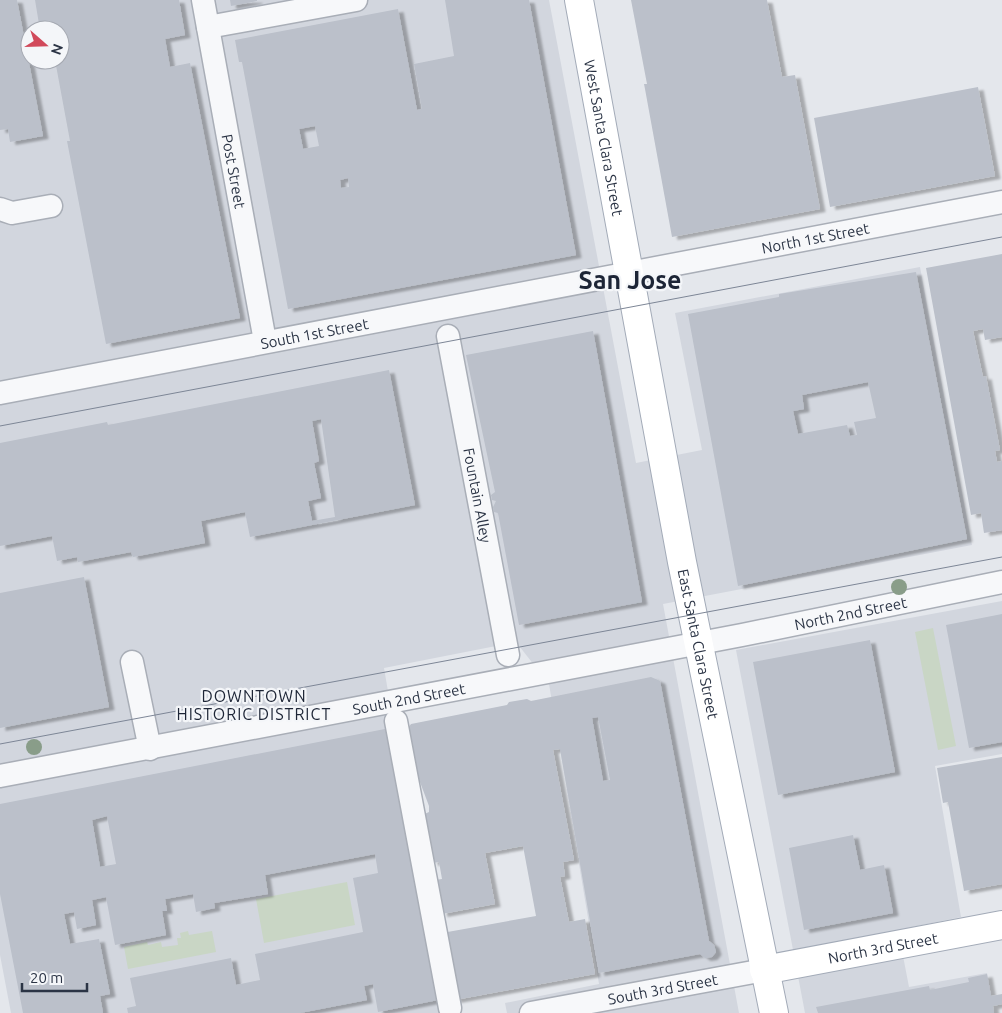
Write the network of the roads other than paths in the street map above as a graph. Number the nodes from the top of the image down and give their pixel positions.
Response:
1 (203, 0) edge
2 (356, 0) edge
3 (579, 0) edge
4 (208, 27) junction
5 (1002, 202) edge
6 (52, 206) dead end
7 (0, 209) edge
8 (629, 274) junction
9 (448, 336) dead end
10 (265, 341) junction
11 (0, 392) edge
12 (1002, 582) edge
13 (699, 644) junction
14 (508, 655) dead end
15 (132, 662) dead end
16 (396, 721) dead end
17 (150, 749) junction
18 (0, 776) edge
19 (1002, 925) edge
20 (764, 970) junction
21 (450, 1008) dead end
22 (588, 1008) edge
23 (531, 1013) edge
24 (774, 1013) edge

1 - 4 street, Post Street
2 - 4 street
3 - 8 main road, West Santa Clara Street
4 - 10 street, Post Street
5 - 8 street, North 1st Street
6 - 7 street
8 - 10 street, South 1st Street
8 - 13 main road, East Santa Clara Street
9 - 14 street, Fountain Alley
10 - 11 street, South 1st Street
12 - 13 street, North 2nd Street
13 - 17 street, South 2nd Street
13 - 20 main road, East Santa Clara Street
15 - 17 street
16 - 21 street
17 - 18 street, South 2nd Street
19 - 20 main road, North 3rd Street
20 - 22 street, South 3rd Street
20 - 24 main road, East Santa Clara Street
22 - 23 street, South 3rd Street

